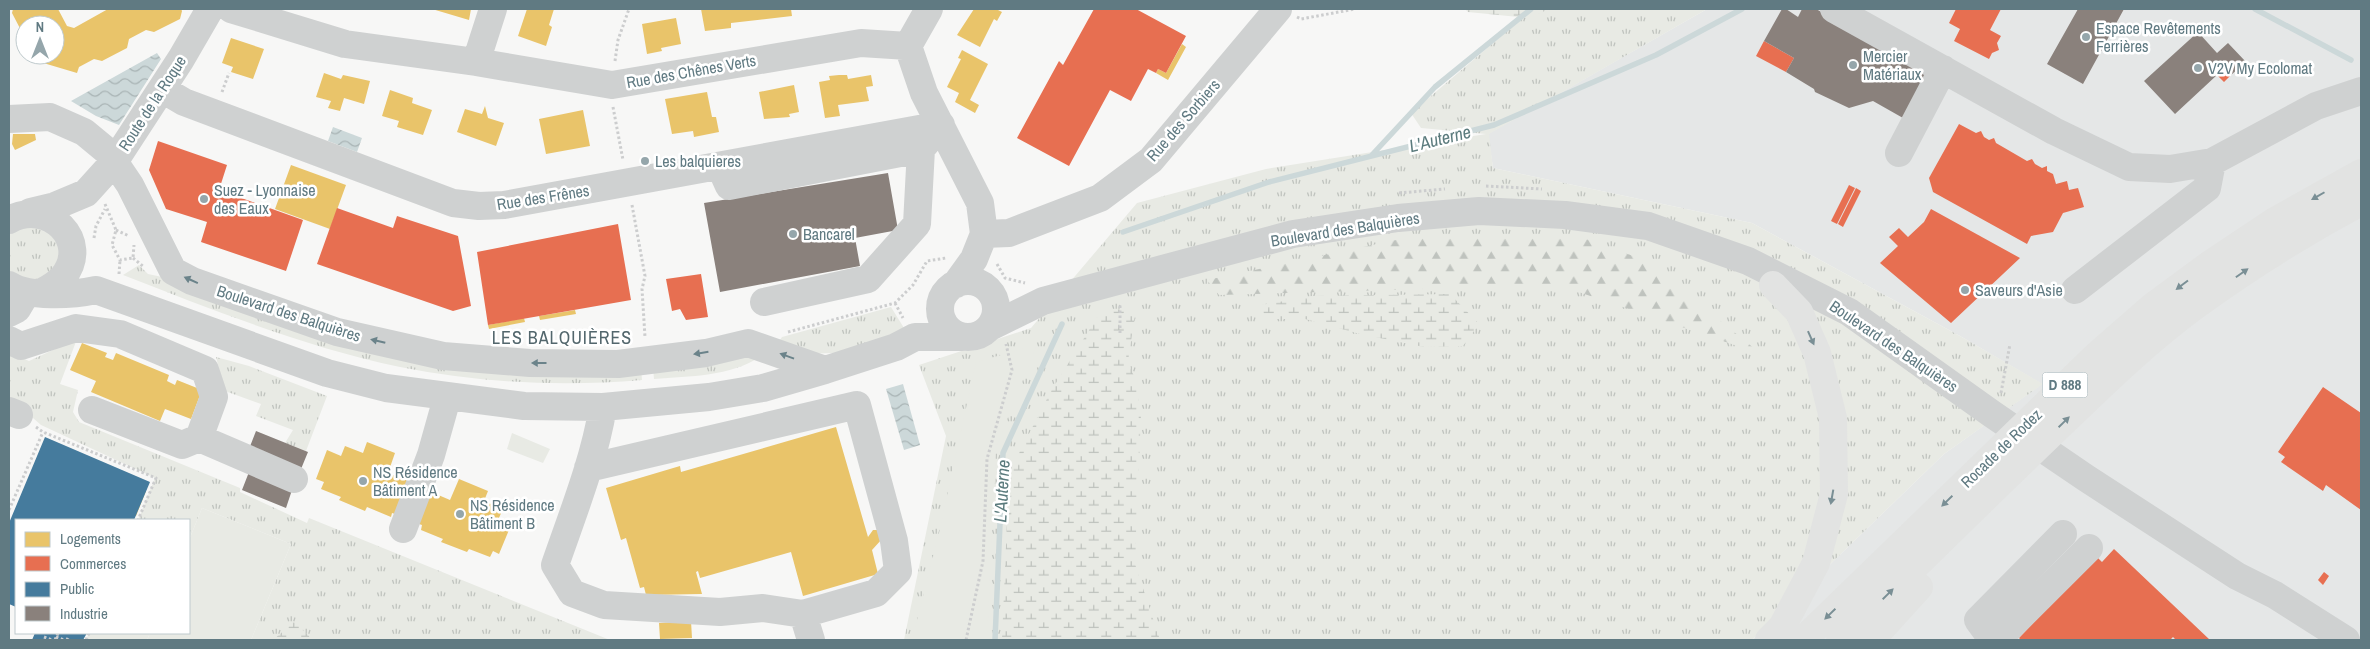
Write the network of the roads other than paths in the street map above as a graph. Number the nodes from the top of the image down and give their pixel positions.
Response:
1 (210, 9) edge
2 (231, 9) edge
3 (493, 9) edge
4 (929, 9) edge
5 (1252, 9) edge
6 (1278, 9) edge
7 (1834, 9) edge
8 (908, 46) junction
9 (1247, 46) junction
10 (476, 62) junction
11 (1942, 69) junction
12 (162, 88) junction
13 (2361, 91) edge
14 (9, 119) edge
15 (941, 125) junction
16 (921, 149) junction
17 (1900, 154) dead end
18 (114, 162) junction
19 (2212, 162) junction
20 (720, 166) junction
21 (2361, 173) edge
22 (96, 199) junction
23 (2361, 202) edge
24 (1565, 215) junction
25 (19, 216) edge
26 (984, 234) junction
27 (78, 246) junction
28 (974, 259) junction
29 (109, 281) junction
30 (956, 284) junction
31 (1773, 285) junction
32 (987, 289) junction
33 (25, 290) edge
34 (2075, 290) dead end
35 (1036, 292) junction
36 (764, 302) dead end
37 (940, 307) junction
38 (9, 313) edge
39 (990, 327) junction
40 (915, 337) junction
41 (962, 337) junction
42 (9, 340) edge
43 (824, 370) junction
44 (446, 398) junction
45 (1998, 398) junction
46 (603, 407) junction
47 (92, 410) dead end
48 (198, 438) junction
49 (2029, 455) junction
50 (588, 468) junction
51 (294, 479) dead end
52 (402, 529) dead end
53 (2063, 534) dead end
54 (2089, 548) dead end
55 (2237, 576) junction
56 (802, 614) junction
57 (1991, 639) edge
58 (810, 640) edge
59 (1769, 640) edge
60 (1803, 640) edge
61 (1840, 640) edge
62 (1871, 640) edge
63 (2325, 640) edge
64 (2346, 640) edge

1 - 12 street, Route de la Roque
2 - 10 street, Rue des Chênes Verts
3 - 10 street
4 - 8 street
5 - 9 street
6 - 9 street, Rue des Sorbiers
7 - 11 street
8 - 10 street, Rue des Chênes Verts
8 - 15 street
9 - 26 street, Rue des Sorbiers
11 - 17 street
11 - 19 street
12 - 18 street, Route de la Roque
12 - 20 street, Rue des Frênes
13 - 19 street
14 - 18 street, Boulevard des Balquières
15 - 16 street
15 - 20 street, Rue des Frênes
15 - 26 street
16 - 20 street
16 - 36 street
18 - 22 street, Route de la Roque
43 -> 18 street, Boulevard des Balquières
19 - 34 street
21 -> 60 highway, Rocade de Rodez / D 888
22 - 25 street, Route de la Roque
22 - 27 street, Route de la Roque
49 -> 23 highway, Rocade de Rodez / D 888
24 - 31 street, Boulevard des Balquières
24 - 35 street, Boulevard des Balquières
24 - 45 street, Boulevard des Balquières
25 - 27 street
26 - 28 street
27 - 29 street
27 - 33 street, Route de la Roque
28 - 30 street
28 - 32 street
29 - 33 street
29 - 44 street
30 - 32 street
30 - 37 street
31 - 45 street, Boulevard des Balquières
31 -> 59 highway
32 - 35 street, Boulevard des Balquières
32 - 39 street
33 - 38 street, Route de la Roque
35 - 39 street, Boulevard des Balquières
37 - 40 street
37 - 41 street
39 - 41 street
40 - 41 street
40 - 43 street
42 - 48 street
43 - 46 street
44 - 46 street
44 - 52 street
45 - 55 street, Boulevard des Balquières
46 - 50 street
47 - 48 street
48 - 51 street
61 -> 49 highway, Rocade de Rodez / D 888
49 - 62 highway
50 - 56 street
50 - 56 street
53 - 57 street
54 - 57 street
55 - 63 street, Boulevard des Balquières
55 - 64 street, Boulevard des Balquières
56 - 58 street

